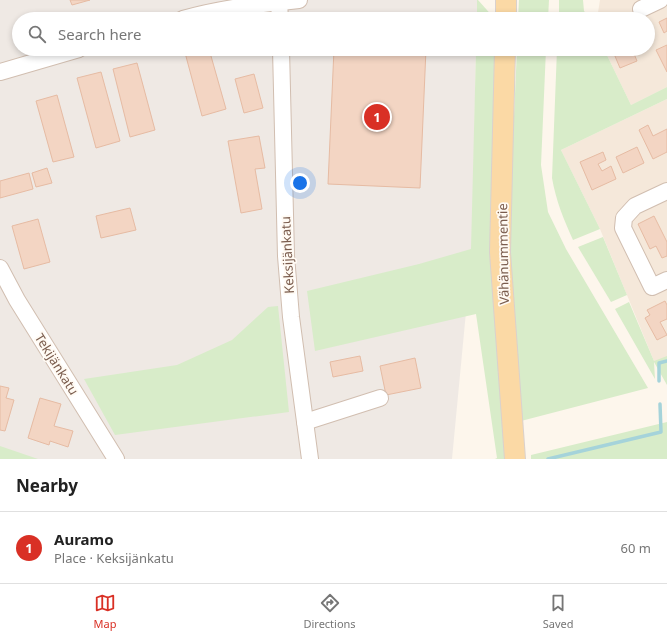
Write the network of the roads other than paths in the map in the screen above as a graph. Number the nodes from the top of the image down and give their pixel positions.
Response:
1 (299, 0) edge
2 (506, 0) edge
3 (660, 0) edge
4 (279, 2) junction
5 (642, 9) dead end
6 (210, 12) edge
7 (280, 12) edge
8 (506, 12) edge
9 (55, 56) edge
10 (281, 56) edge
11 (505, 56) edge
12 (0, 72) edge
13 (667, 191) edge
14 (0, 268) edge
15 (667, 280) edge
16 (380, 398) dead end
17 (305, 422) junction
18 (116, 459) edge
19 (310, 459) edge
20 (515, 459) edge

1 - 4 street
2 - 8 main road
3 - 5 street
4 - 6 street
4 - 7 street
9 - 12 street
10 - 17 street, Keksijänkatu
11 - 20 main road, Vähänummentie
13 - 15 street
14 - 18 street, Tekijänkatu
16 - 17 street
17 - 19 street, Keksijänkatu

